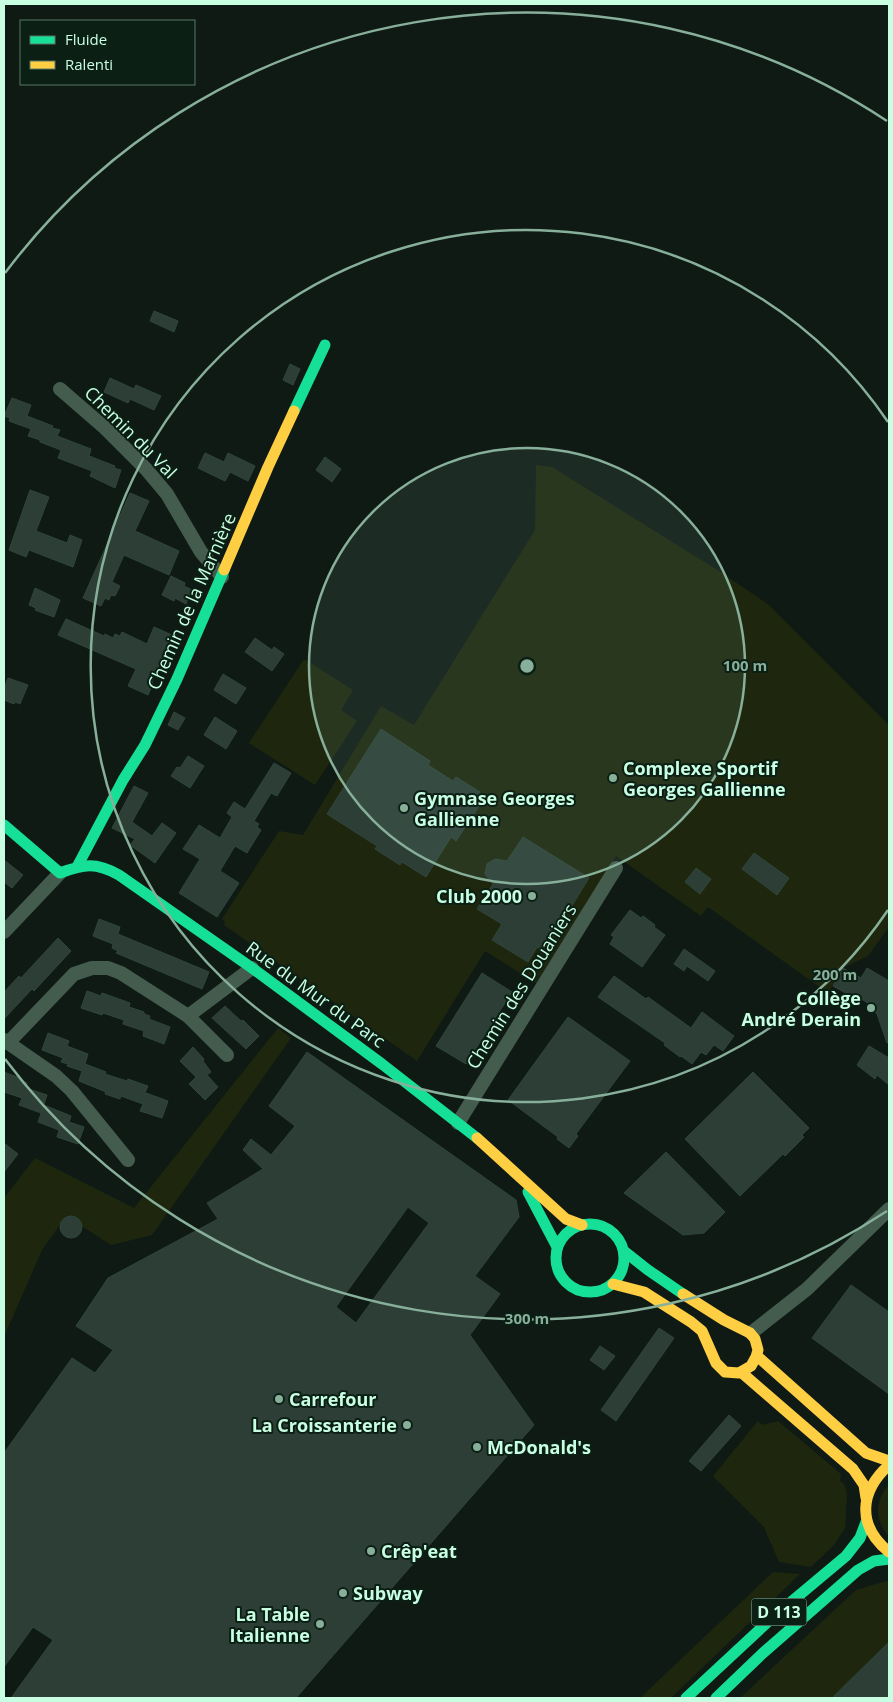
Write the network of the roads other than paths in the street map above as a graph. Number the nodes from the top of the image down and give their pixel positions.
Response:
1 (325, 345) dead end
2 (60, 389) dead end
3 (222, 577) junction
4 (4, 825) edge
5 (78, 865) junction
6 (616, 868) dead end
7 (60, 873) junction
8 (4, 932) edge
9 (252, 968) junction
10 (188, 1016) junction
11 (6, 1042) edge
12 (227, 1055) dead end
13 (458, 1123) junction
14 (128, 1160) dead end
15 (520, 1177) junction
16 (889, 1209) edge
17 (582, 1225) junction
18 (557, 1247) junction
19 (624, 1250) junction
20 (613, 1284) junction
21 (751, 1333) junction
22 (757, 1356) junction
23 (741, 1372) junction
24 (889, 1463) edge
25 (866, 1498) junction
26 (866, 1522) junction
27 (889, 1552) edge
28 (889, 1559) edge
29 (686, 1698) edge
30 (716, 1698) edge

1 - 3 street, Chemin de la Marnière
2 - 3 street, Chemin du Val
3 - 5 street, Chemin de la Marnière
4 - 7 street
5 - 7 street
5 - 9 street, Rue du Mur du Parc
6 - 13 street, Chemin des Douaniers
7 - 8 street
9 - 10 street
9 - 13 street, Rue du Mur du Parc
10 - 11 street
10 - 12 street
11 - 14 street
13 - 15 street, Rue du Mur du Parc
15 - 17 street, Rue du Mur du Parc
15 - 18 street, Rue du Mur du Parc
16 - 21 street
17 - 18 street
17 - 19 street
18 - 20 street
19 - 20 street
19 - 21 street
20 - 23 street
21 - 22 street
22 - 23 street
22 - 24 street
23 - 25 street
24 - 25 street
25 - 26 street
26 - 27 street
26 - 29 street, D 113
28 - 30 street, D 113

